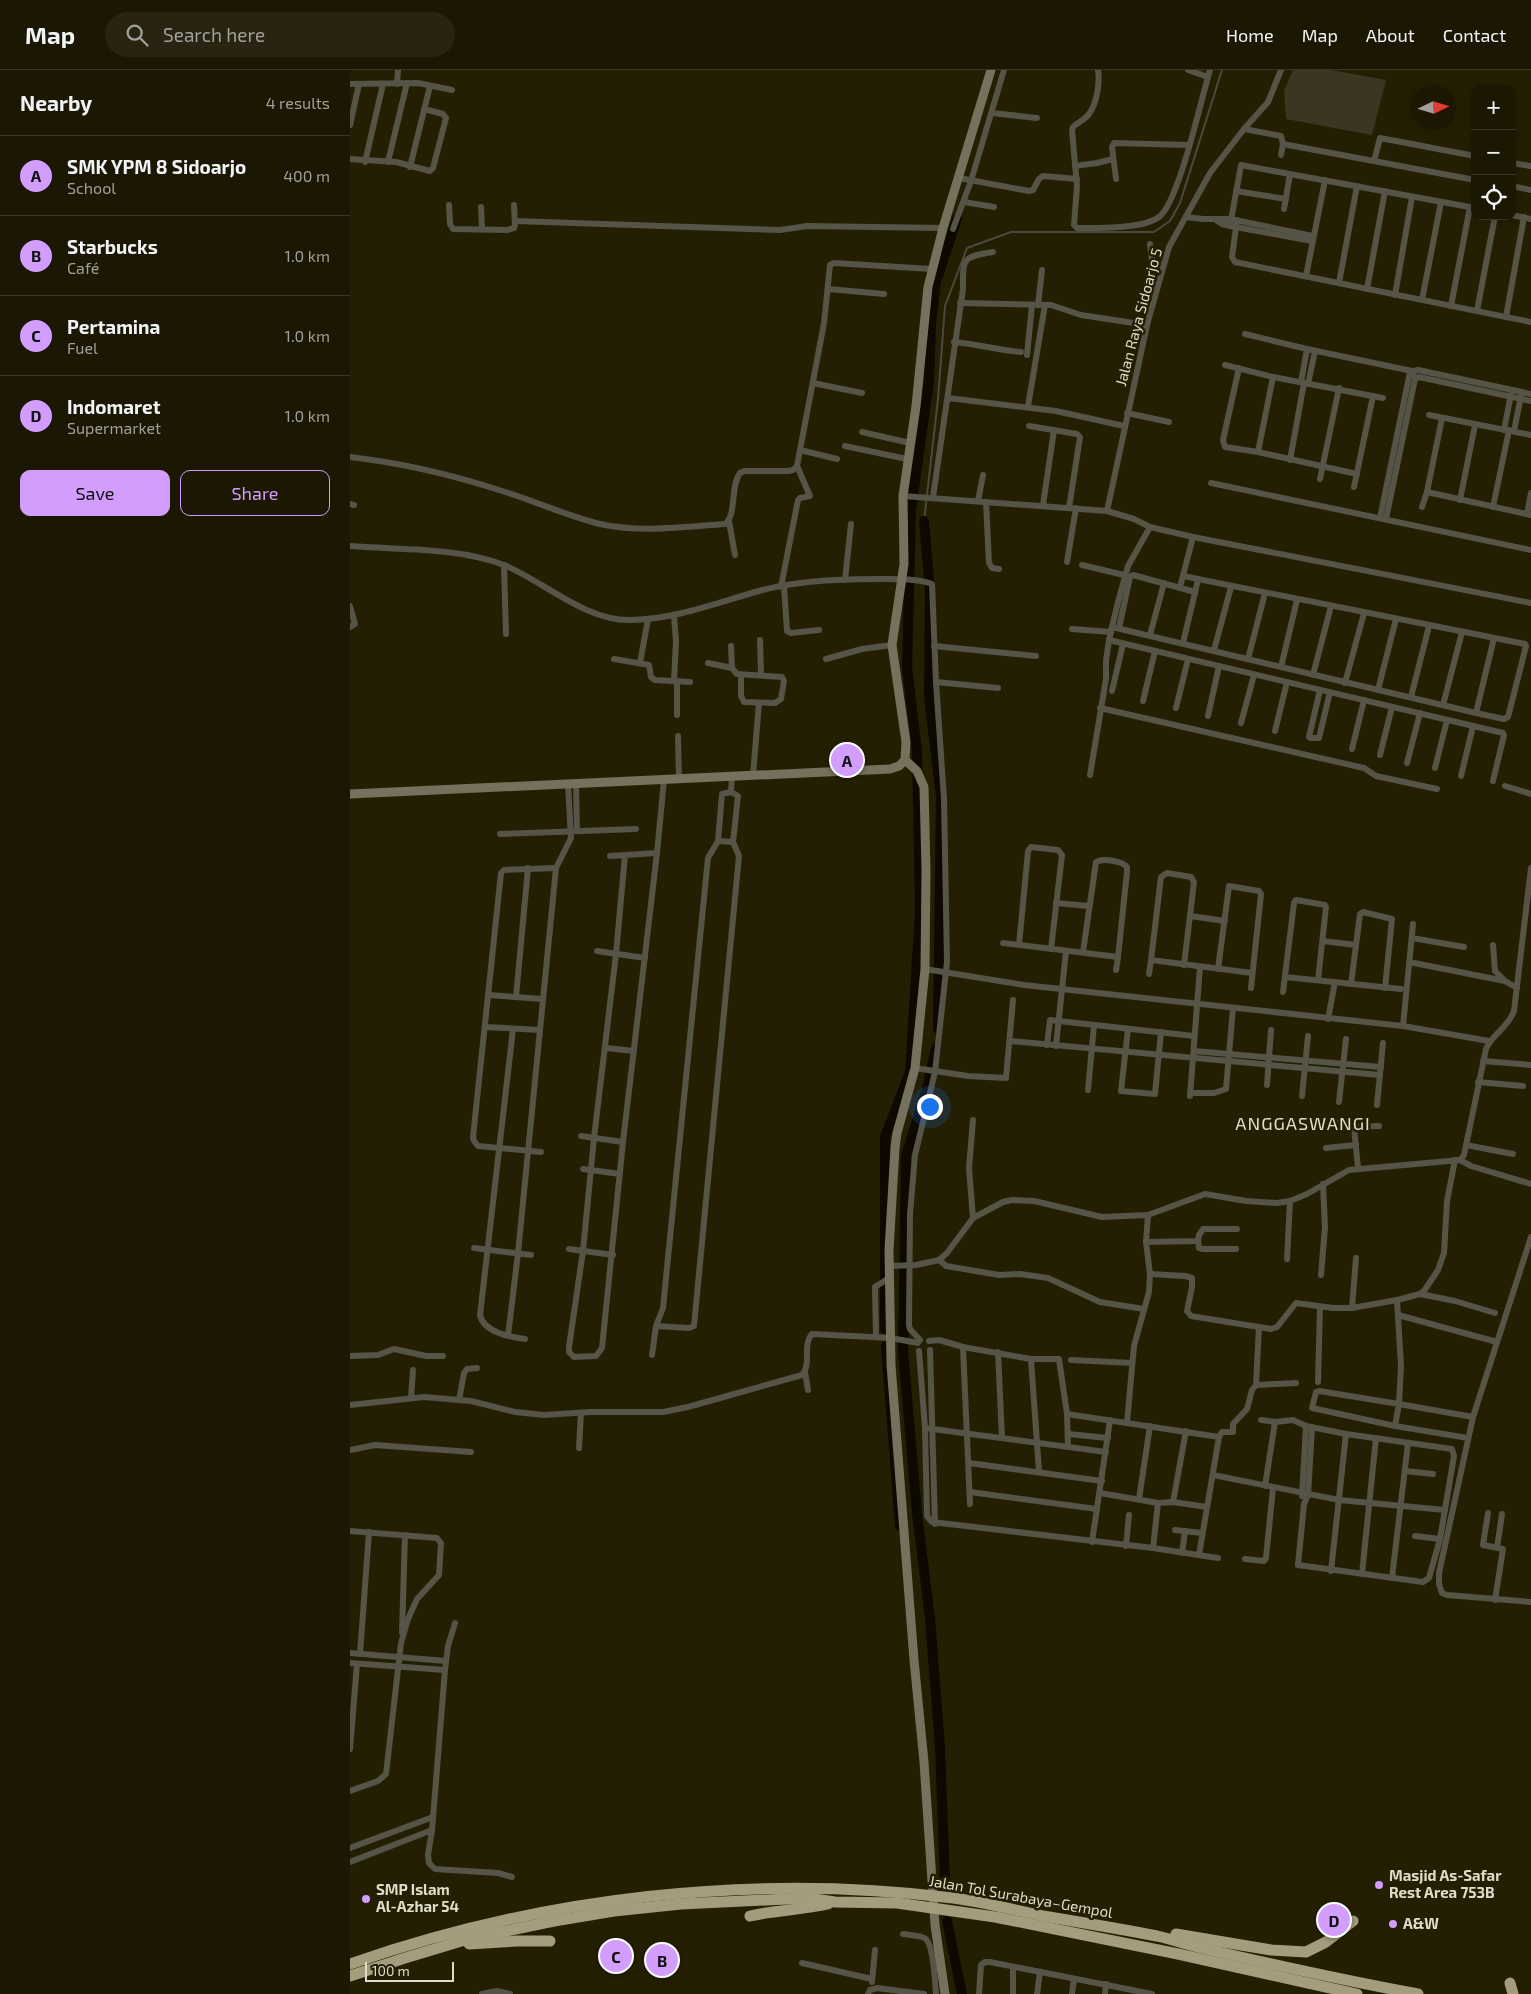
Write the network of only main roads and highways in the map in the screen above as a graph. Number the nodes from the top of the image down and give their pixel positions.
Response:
1 (991, 70) edge
2 (905, 760) junction
3 (350, 794) edge
4 (835, 1902) junction
5 (938, 1902) junction
6 (750, 1916) dead end
7 (1353, 1922) dead end
8 (1157, 1936) junction
9 (550, 1941) dead end
10 (458, 1942) junction
11 (350, 1964) edge
12 (350, 1976) edge
13 (946, 1994) edge
14 (1357, 1994) edge
15 (1418, 1994) edge

1 - 2 main road
2 - 3 main road
2 - 13 main road
4 - 5 highway, Jalan Tol Surabaya–Gempol
4 - 6 highway
4 - 10 highway, Jalan Tol Surabaya–Gempol
5 - 8 highway, Jalan Tol Surabaya–Gempol
5 - 11 highway, Jalan Tol Surabaya–Gempol
5 - 14 highway, Jalan Tol Surabaya–Gempol
7 - 8 highway
8 - 15 highway, Jalan Tol Surabaya–Gempol
9 - 10 highway
10 - 12 highway, Jalan Tol Surabaya–Gempol

